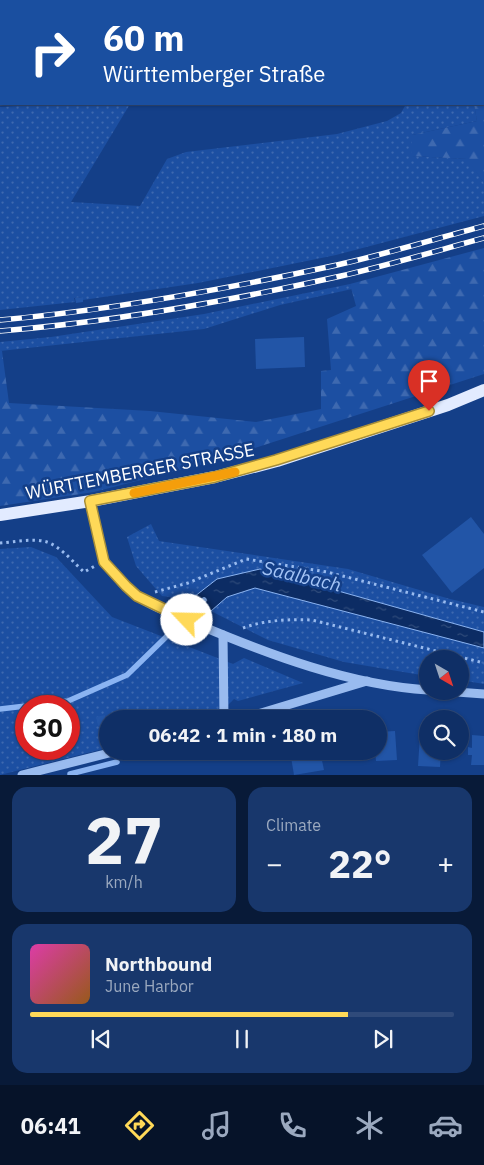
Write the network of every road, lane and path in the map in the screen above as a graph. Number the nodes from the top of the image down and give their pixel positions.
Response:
1 (484, 390) edge
2 (90, 501) junction
3 (0, 515) edge
4 (0, 543) edge
5 (104, 562) junction
6 (137, 596) junction
7 (484, 612) edge
8 (223, 635) junction
9 (484, 663) edge
10 (367, 681) junction
11 (419, 689) edge
12 (469, 693) edge
13 (484, 694) edge
14 (224, 710) edge
15 (271, 710) edge
16 (99, 756) edge
17 (22, 775) edge

1 - 2 main road, WÜRTTEMBERGER STRASSE
2 - 3 main road, WÜRTTEMBERGER STRASSE
2 - 5 street
4 - 5 path
5 - 6 street
6 - 7 path
6 - 8 street
8 - 9 path
8 - 10 street
8 - 14 street
10 - 11 street
10 - 15 street
12 - 13 street
16 - 17 street

